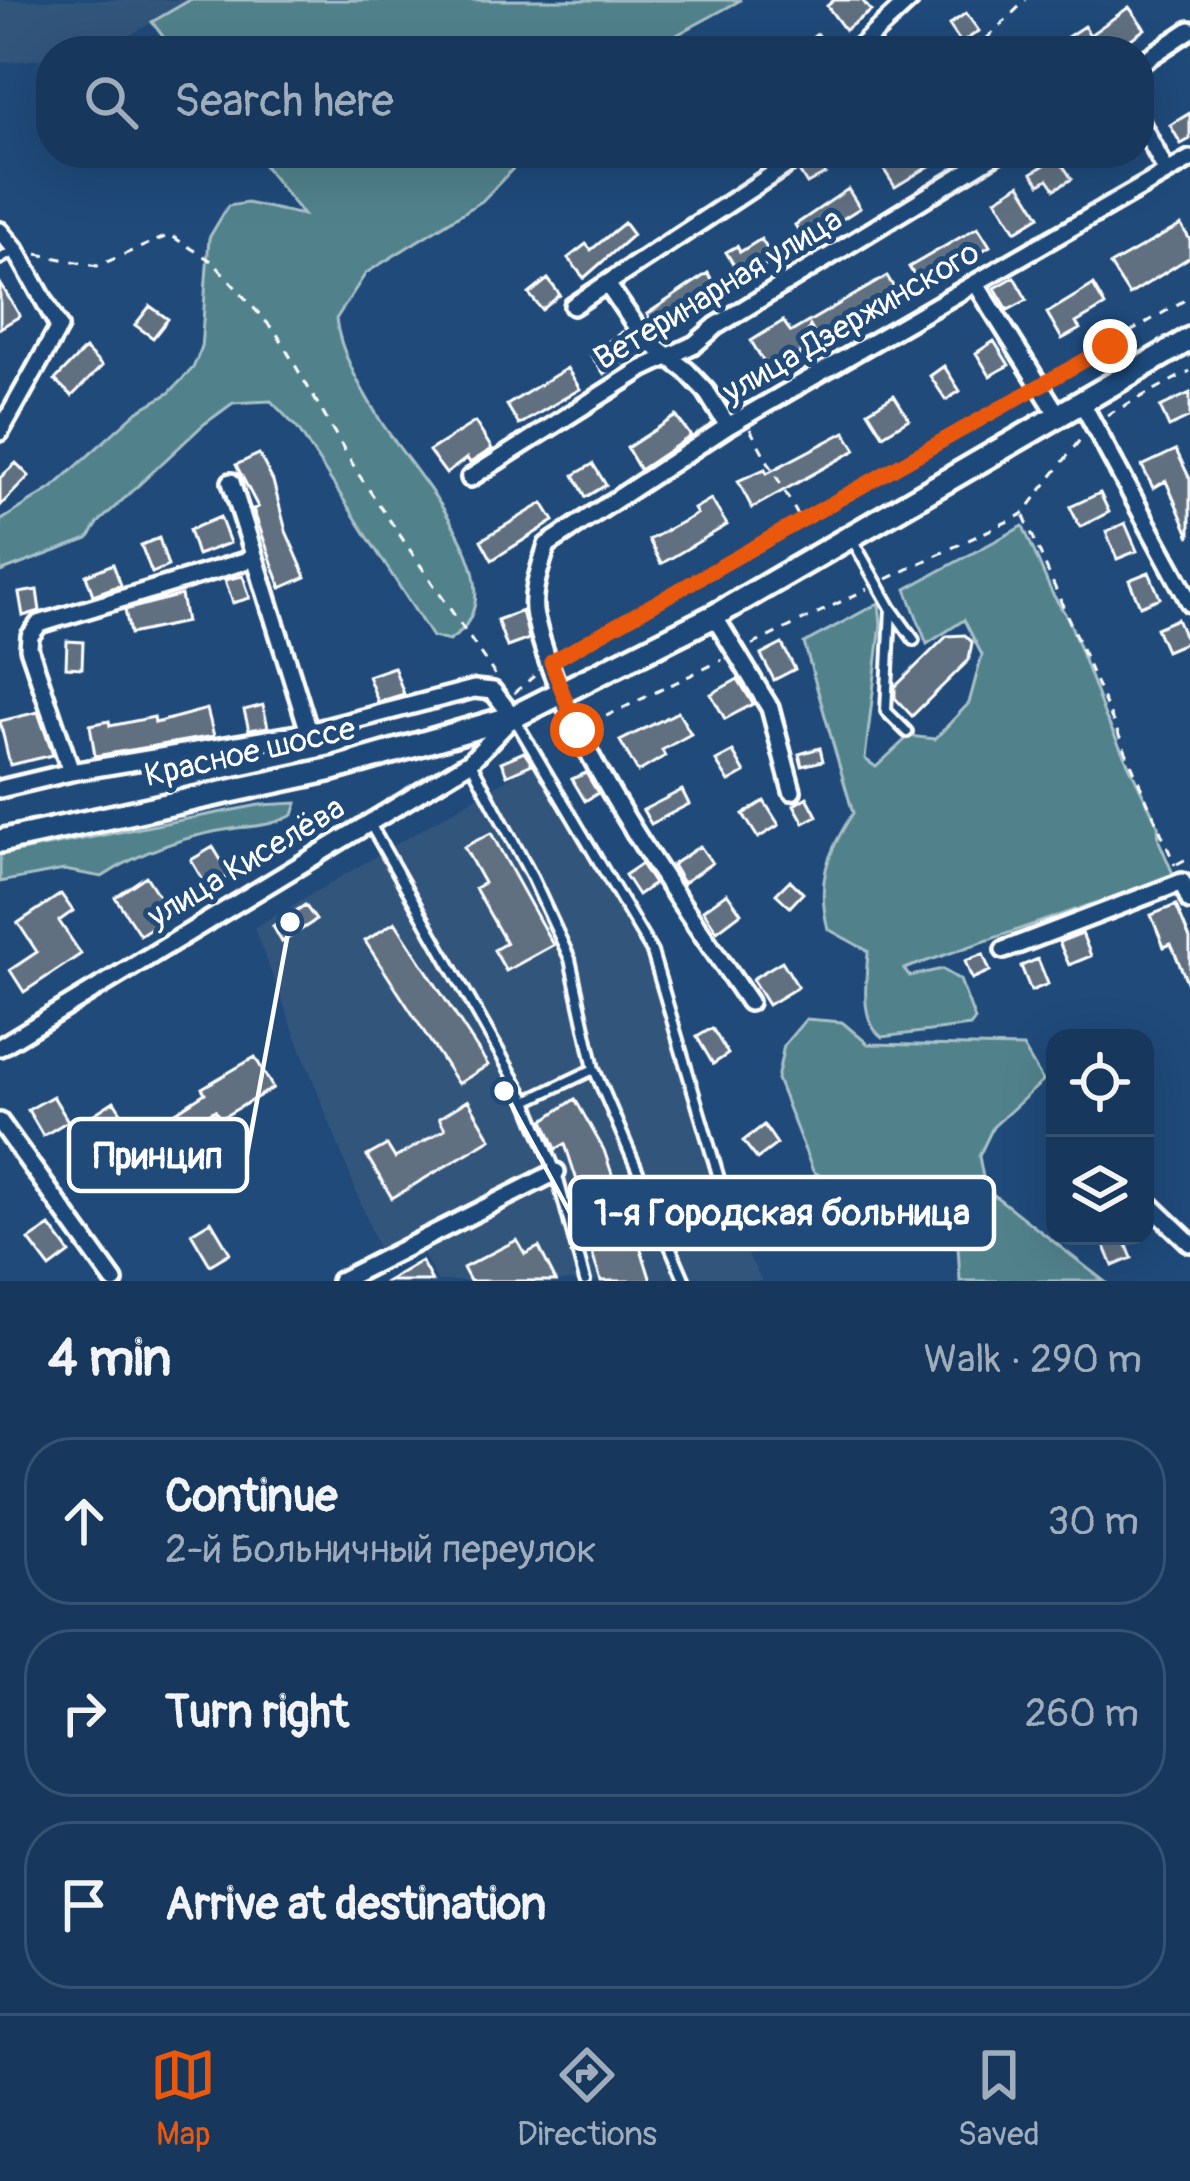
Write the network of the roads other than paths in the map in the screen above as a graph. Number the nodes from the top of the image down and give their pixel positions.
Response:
1 (910, 0) edge
2 (1190, 30) edge
3 (871, 36) edge
4 (1154, 54) edge
5 (1154, 147) edge
6 (1190, 159) edge
7 (769, 168) edge
8 (782, 168) edge
9 (974, 168) edge
10 (1168, 172) junction
11 (761, 182) junction
12 (0, 230) edge
13 (16, 250) junction
14 (0, 259) edge
15 (607, 284) junction
16 (976, 284) junction
17 (573, 306) dead end
18 (1190, 339) edge
19 (671, 359) junction
20 (1088, 413) junction
21 (1060, 418) junction
22 (728, 426) junction
23 (0, 432) edge
24 (470, 478) dead end
25 (231, 482) dead end
26 (851, 537) junction
27 (255, 558) junction
28 (1190, 603) edge
29 (891, 608) junction
30 (714, 616) junction
31 (914, 640) dead end
32 (562, 694) junction
33 (511, 706) junction
34 (310, 732) junction
35 (907, 732) dead end
36 (470, 762) junction
37 (71, 772) junction
38 (0, 789) edge
39 (792, 791) dead end
40 (369, 822) junction
41 (0, 841) edge
42 (1190, 901) edge
43 (1004, 950) dead end
44 (749, 1002) dead end
45 (0, 1047) edge
46 (594, 1069) junction
47 (527, 1100) junction
48 (0, 1122) edge
49 (556, 1172) junction
50 (1154, 1209) edge
51 (734, 1229) dead end
52 (1190, 1243) edge
53 (114, 1281) edge
54 (340, 1281) edge
55 (585, 1281) edge
56 (685, 1281) edge

1 - 3 street
2 - 4 street
5 - 10 street
6 - 10 street, улица Дзержинского
7 - 11 street
8 - 11 street
9 - 19 street, Ветеринарная улица
10 - 16 street, улица Дзержинского
11 - 15 street
12 - 13 street
13 - 14 lane
13 - 23 street
15 - 17 street
15 - 19 street
16 - 21 street
16 - 22 street, улица Дзержинского
18 - 20 main road, Красное шоссе
19 - 22 street
19 - 24 street, Ветеринарная улица
20 - 21 main road, Красное шоссе
20 - 28 street
21 - 26 main road, Красное шоссе
22 - 32 street, улица Дзержинского
25 - 27 street
26 - 29 lane
26 - 30 main road, Красное шоссе
27 - 34 street
27 - 37 street
29 - 31 lane
29 - 35 lane
30 - 32 main road, Красное шоссе
30 - 39 street
32 - 33 main road, Красное шоссе
32 - 44 street
33 - 34 street
33 - 36 street, улица Киселёва
33 - 41 main road, Красное шоссе
33 - 51 lane
34 - 37 street
36 - 40 street, улица Киселёва
36 - 46 lane
37 - 38 street
40 - 45 street, улица Киселёва
40 - 47 lane
42 - 43 street
46 - 47 lane
46 - 56 lane
47 - 49 lane
48 - 53 street
49 - 54 street
49 - 55 lane
50 - 52 street

